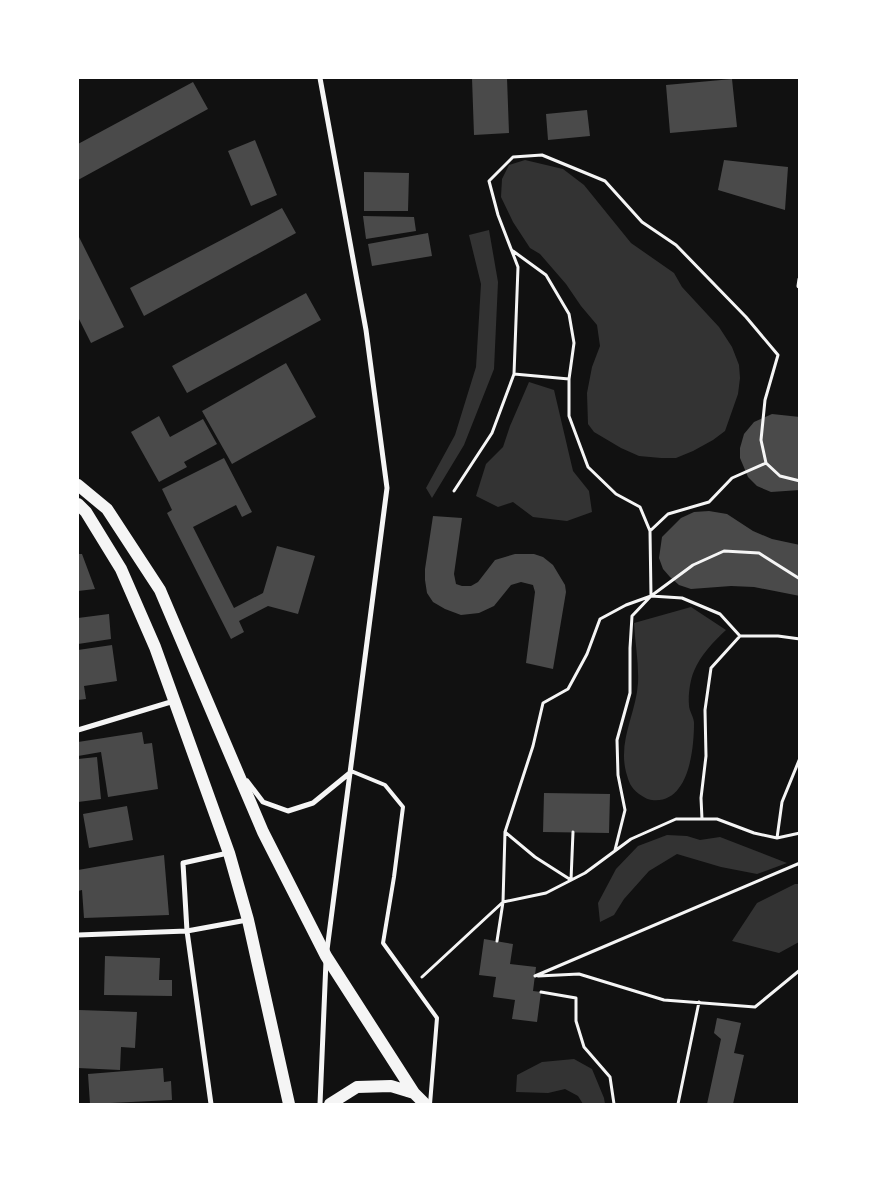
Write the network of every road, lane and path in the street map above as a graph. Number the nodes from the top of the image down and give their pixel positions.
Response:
1 (320, 78) edge
2 (511, 250) junction
3 (800, 279) edge
4 (799, 286) edge
5 (514, 374) junction
6 (569, 379) junction
7 (766, 463) junction
8 (800, 481) edge
9 (78, 485) edge
10 (454, 492) dead end
11 (78, 504) edge
12 (650, 531) junction
13 (800, 579) edge
14 (651, 596) junction
15 (740, 636) junction
16 (800, 639) edge
17 (175, 701) junction
18 (78, 730) edge
19 (800, 758) edge
20 (234, 764) junction
21 (351, 771) junction
22 (702, 819) junction
23 (505, 832) junction
24 (573, 832) dead end
25 (800, 832) edge
26 (777, 838) junction
27 (615, 850) junction
28 (229, 853) junction
29 (800, 863) edge
30 (571, 880) junction
31 (503, 902) junction
32 (248, 920) junction
33 (187, 931) junction
34 (78, 935) edge
35 (497, 941) dead end
36 (326, 956) junction
37 (800, 970) edge
38 (796, 974) junction
39 (800, 977) edge
40 (414, 984) junction
41 (541, 992) dead end
42 (699, 1002) junction
43 (414, 1093) junction
44 (211, 1104) edge
45 (289, 1104) edge
46 (320, 1104) edge
47 (330, 1104) edge
48 (425, 1104) edge
49 (430, 1104) edge
50 (614, 1104) edge
51 (678, 1104) edge

1 - 21 street
2 - 5 path
2 - 6 path
2 - 7 path
3 - 4 street
5 - 6 path
5 - 10 path
6 - 12 path
7 - 8 path
7 - 12 path
9 - 20 main road
11 - 17 main road
12 - 14 path
13 - 14 path
14 - 15 path
14 - 23 path
14 - 27 path
15 - 16 path
15 - 22 path
17 - 18 street
17 - 28 main road
19 - 26 path
20 - 21 street
20 - 36 main road
21 - 36 street
21 - 40 lane
22 - 26 path
22 - 27 path
23 - 30 path
23 - 31 path
24 - 30 path
25 - 26 path
27 - 30 path
28 - 32 main road
28 - 33 street
29 - 42 path
30 - 31 path
31 - 35 path
31 - 40 path
32 - 33 street
32 - 45 main road
33 - 34 street
33 - 44 street
36 - 43 main road
36 - 46 street
37 - 38 path
38 - 39 path
38 - 42 path
40 - 49 lane
41 - 50 path
42 - 51 path
43 - 47 main road
43 - 48 main road

